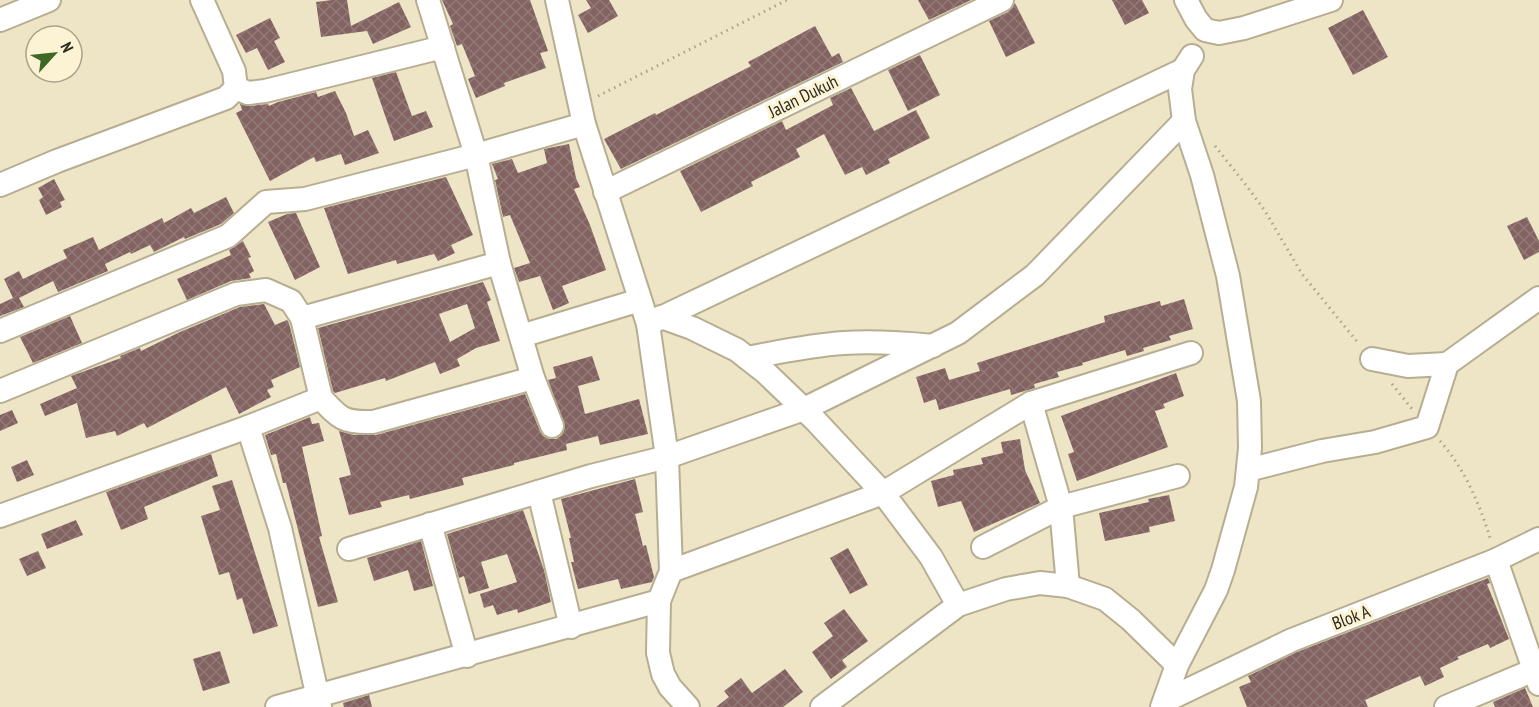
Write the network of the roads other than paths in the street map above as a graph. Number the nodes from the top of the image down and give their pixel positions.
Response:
1 (49, 0) edge
2 (202, 0) edge
3 (428, 0) edge
4 (557, 0) edge
5 (1002, 0) edge
6 (1186, 0) edge
7 (1331, 0) edge
8 (0, 21) edge
9 (443, 47) junction
10 (236, 88) junction
11 (582, 115) junction
12 (1184, 121) junction
13 (476, 155) junction
14 (0, 185) edge
15 (605, 192) junction
16 (499, 263) junction
17 (1539, 298) edge
18 (640, 300) junction
19 (302, 318) junction
20 (655, 320) junction
21 (0, 331) edge
22 (521, 336) junction
23 (933, 346) junction
24 (1191, 353) dead end
25 (747, 358) junction
26 (1372, 359) road end
27 (1447, 364) junction
28 (533, 378) junction
29 (0, 391) edge
30 (321, 398) junction
31 (1031, 403) junction
32 (804, 409) junction
33 (552, 426) dead end
34 (248, 427) junction
35 (667, 457) junction
36 (1248, 470) junction
37 (1178, 476) dead end
38 (539, 492) junction
39 (883, 493) junction
40 (1061, 507) junction
41 (0, 516) edge
42 (430, 524) junction
43 (1539, 539) edge
44 (983, 547) dead end
45 (349, 549) dead end
46 (1496, 560) junction
47 (671, 571) junction
48 (1068, 586) junction
49 (658, 601) junction
50 (958, 605) junction
51 (571, 627) junction
52 (467, 656) junction
53 (1177, 666) junction
54 (1537, 674) edge
55 (319, 701) edge
56 (1163, 704) edge
57 (277, 707) edge
58 (688, 707) edge
59 (822, 707) edge
60 (1446, 707) edge

1 - 8 street
2 - 10 street
3 - 9 street
4 - 11 street
5 - 15 street, Jalan Dukuh
6 - 7 street
9 - 10 street
9 - 13 street
10 - 14 street
11 - 13 street
11 - 15 street
12 - 20 street
12 - 23 street
12 - 36 street
13 - 16 street
13 - 21 street
15 - 18 street
16 - 19 street
16 - 22 street
17 - 27 street
18 - 20 street
18 - 22 street
19 - 29 street
19 - 30 street
20 - 25 street
20 - 35 street
22 - 28 street
23 - 25 street
23 - 32 street
24 - 31 street
25 - 32 street
26 - 27 street
27 - 36 street
28 - 30 street
28 - 33 street
30 - 34 street
31 - 39 street
31 - 40 street
32 - 35 street
32 - 39 street
34 - 41 street
34 - 55 street
35 - 38 street
35 - 47 street
36 - 53 street
37 - 40 street
38 - 42 street
38 - 51 street
39 - 47 street
39 - 50 street
40 - 44 street
40 - 48 street
42 - 45 street
42 - 52 street
43 - 46 street, Blok A
46 - 54 street
46 - 56 street, Blok A
47 - 49 street
48 - 50 street
48 - 53 street
49 - 51 street
49 - 58 street
50 - 59 street
51 - 52 street
52 - 55 street
53 - 56 street
54 - 60 street
55 - 57 street

